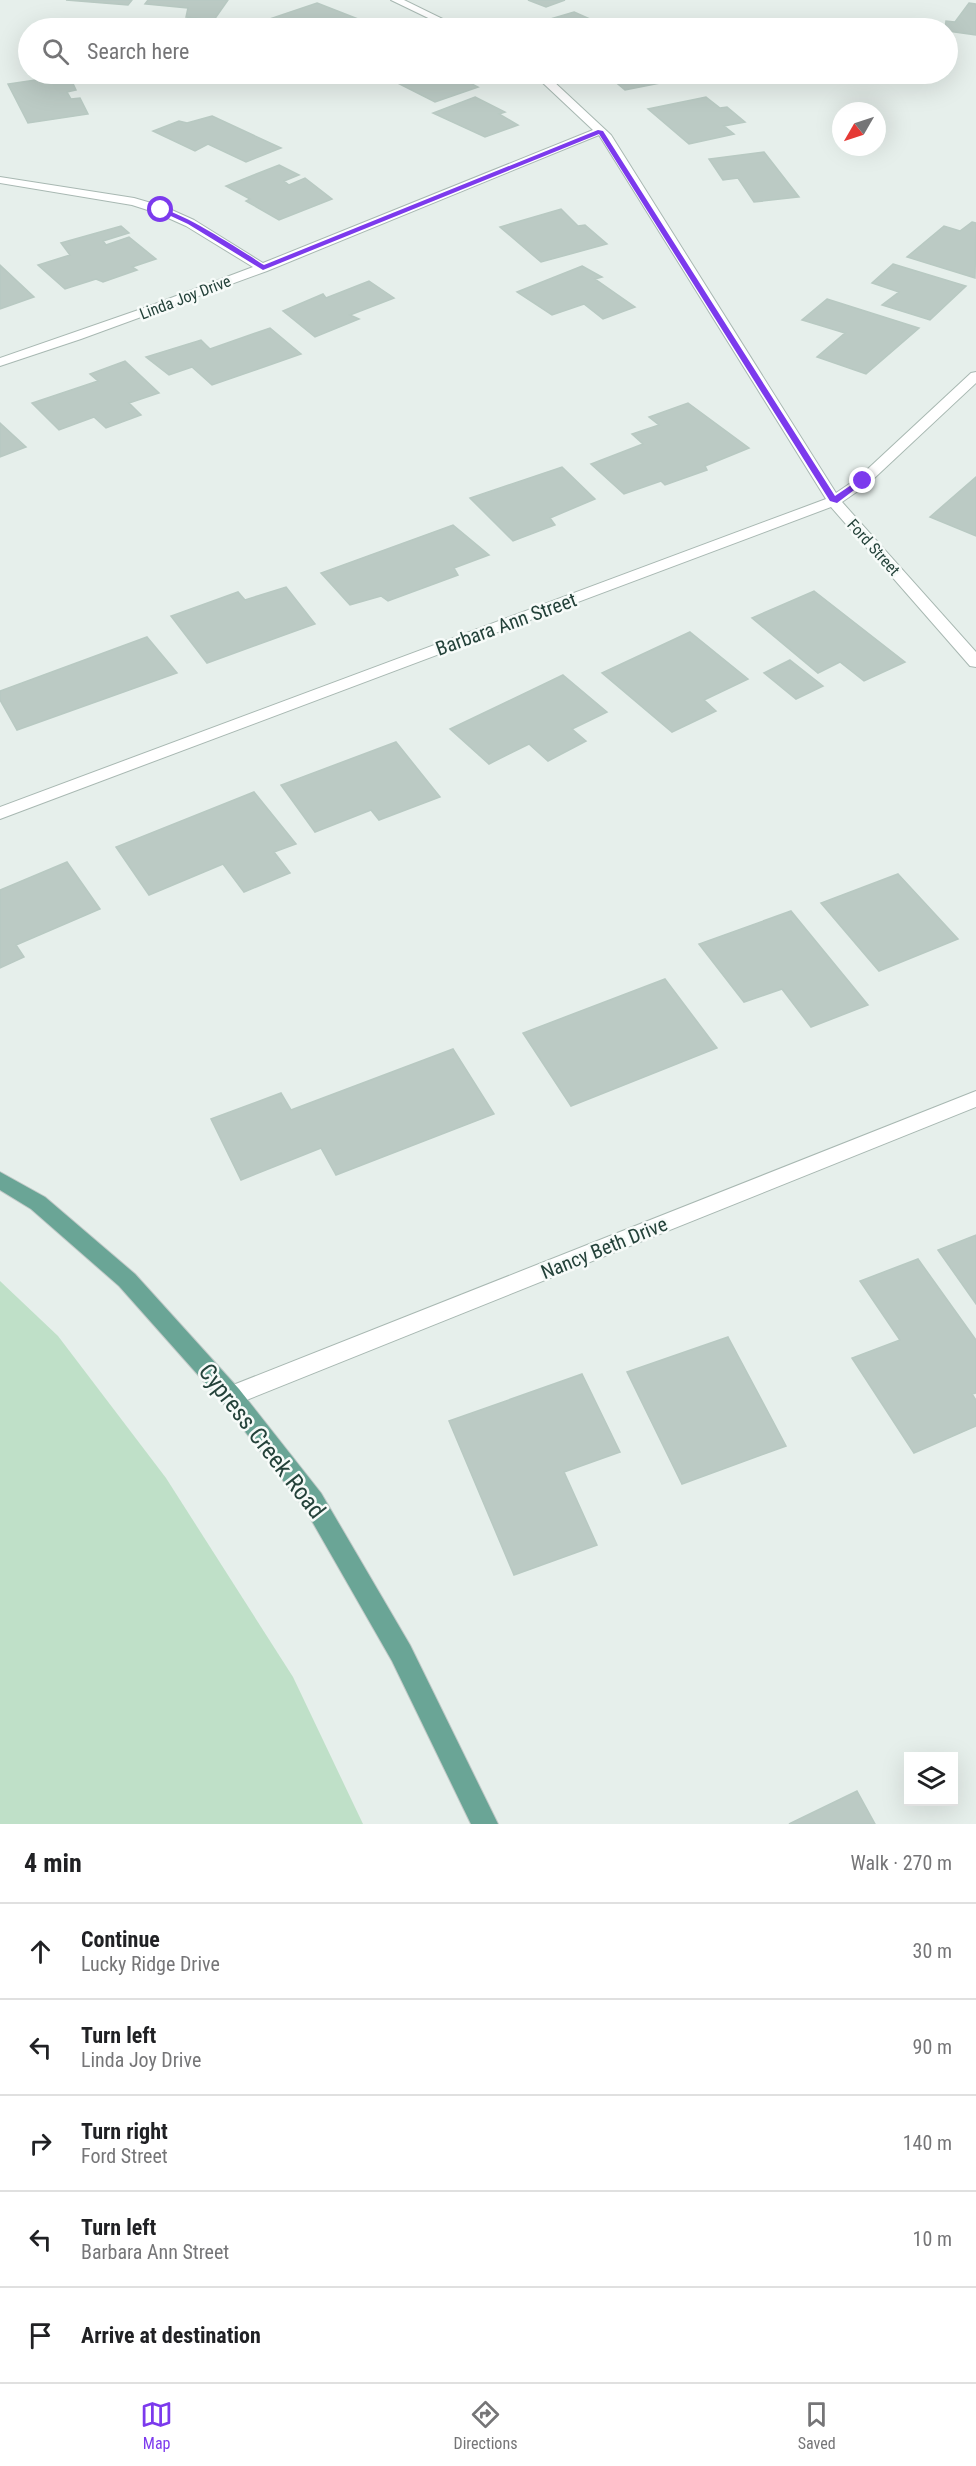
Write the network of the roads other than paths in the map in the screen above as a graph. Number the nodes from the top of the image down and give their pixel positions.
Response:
1 (396, 0) edge
2 (435, 18) edge
3 (550, 84) edge
4 (600, 131) junction
5 (0, 180) edge
6 (263, 268) junction
7 (0, 362) edge
8 (976, 376) edge
9 (834, 501) junction
10 (976, 662) edge
11 (0, 813) edge
12 (976, 1099) edge
13 (0, 1180) edge
14 (231, 1396) junction
15 (485, 1824) edge

1 - 2 street
3 - 4 street, Ford Street
4 - 6 street, Linda Joy Drive
4 - 9 street, Ford Street
5 - 6 street
6 - 7 street, Linda Joy Drive
8 - 9 street, Barbara Ann Street
9 - 10 street, Ford Street
9 - 11 street, Barbara Ann Street
12 - 14 street, Nancy Beth Drive
13 - 14 main road, Cypress Creek Road
14 - 15 main road, Cypress Creek Road

